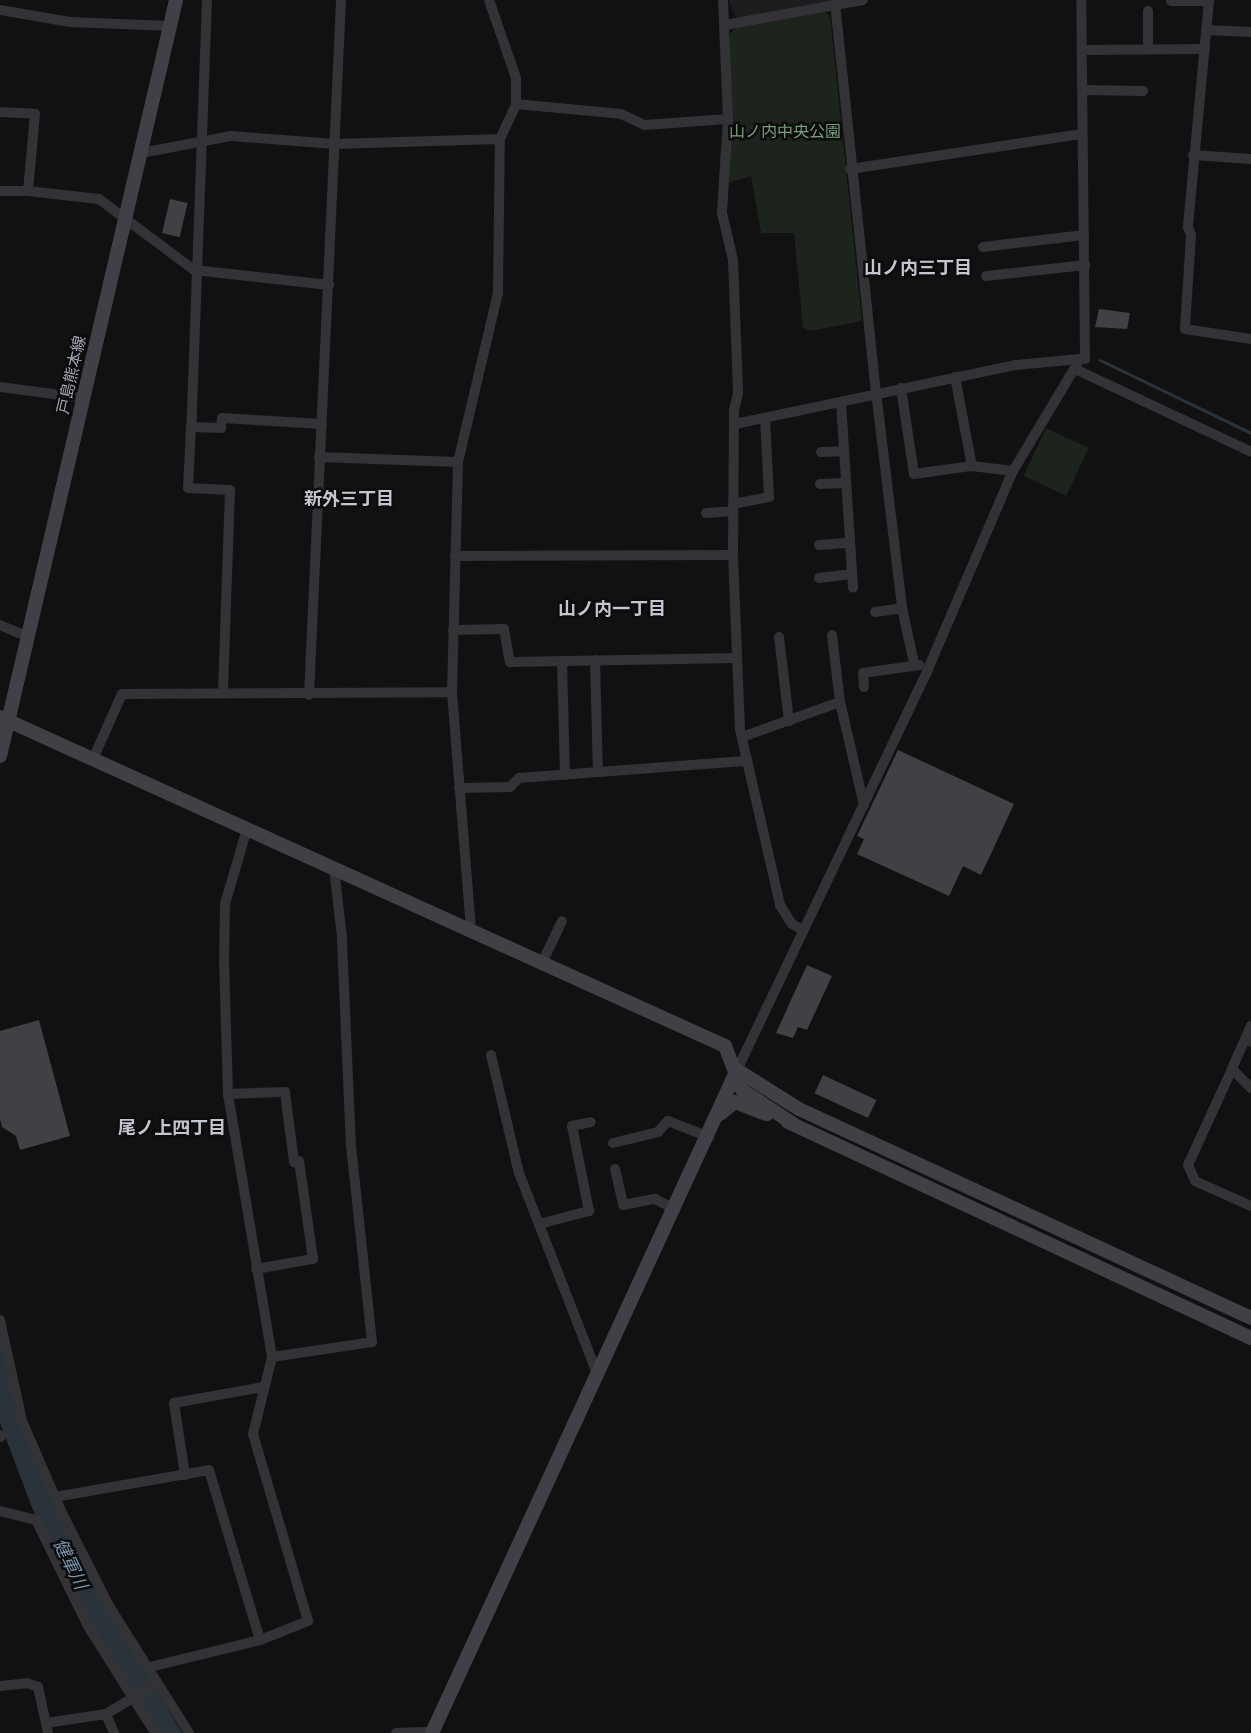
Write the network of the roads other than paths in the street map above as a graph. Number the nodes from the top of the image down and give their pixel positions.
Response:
1 (176, 0) edge
2 (207, 0) edge
3 (341, 0) edge
4 (489, 0) edge
5 (723, 0) edge
6 (863, 0) edge
7 (1081, 0) edge
8 (1171, 1) edge
9 (1209, 1) edge
10 (835, 3) junction
11 (0, 10) edge
12 (1148, 11) dead end
13 (725, 24) junction
14 (170, 26) junction
15 (1207, 30) junction
16 (1251, 32) edge
17 (1148, 49) junction
18 (1205, 49) junction
19 (1083, 50) junction
20 (1083, 90) junction
21 (1143, 91) dead end
22 (516, 104) junction
23 (0, 112) edge
24 (728, 119) junction
25 (1082, 134) junction
26 (500, 139) junction
27 (201, 140) junction
28 (335, 144) junction
29 (141, 153) junction
30 (1193, 155) junction
31 (1251, 159) edge
32 (850, 169) junction
33 (0, 191) edge
34 (28, 191) junction
35 (123, 220) junction
36 (1084, 235) junction
37 (982, 247) dead end
38 (1085, 264) junction
39 (194, 270) junction
40 (986, 276) dead end
41 (329, 285) junction
42 (1251, 339) edge
43 (1077, 364) junction
44 (955, 377) junction
45 (0, 387) edge
46 (901, 388) junction
47 (876, 392) junction
48 (84, 399) junction
49 (841, 402) junction
50 (765, 419) junction
51 (322, 424) junction
52 (735, 424) junction
53 (191, 427) junction
54 (844, 451) junction
55 (821, 452) dead end
56 (1251, 452) edge
57 (320, 457) junction
58 (458, 462) junction
59 (972, 466) junction
60 (1013, 471) junction
61 (846, 483) junction
62 (820, 484) dead end
63 (733, 507) junction
64 (706, 513) dead end
65 (850, 543) junction
66 (819, 544) dead end
67 (732, 555) junction
68 (455, 556) junction
69 (852, 574) junction
70 (819, 578) dead end
71 (853, 588) dead end
72 (902, 608) junction
73 (875, 612) dead end
74 (0, 625) edge
75 (453, 630) junction
76 (832, 635) dead end
77 (28, 637) junction
78 (779, 637) dead end
79 (736, 658) junction
80 (595, 660) junction
81 (562, 661) junction
82 (914, 663) junction
83 (928, 669) junction
84 (864, 687) dead end
85 (452, 692) junction
86 (224, 693) junction
87 (309, 695) junction
88 (840, 702) junction
89 (5, 719) edge
90 (789, 721) junction
91 (742, 737) junction
92 (0, 756) edge
93 (93, 759) junction
94 (747, 761) junction
95 (598, 772) junction
96 (565, 775) junction
97 (459, 788) junction
98 (864, 805) junction
99 (247, 829) junction
100 (334, 869) junction
101 (562, 921) dead end
102 (471, 929) junction
103 (803, 930) junction
104 (543, 961) junction
105 (1251, 1026) edge
106 (1249, 1040) edge
107 (491, 1054) dead end
108 (1232, 1069) junction
109 (737, 1070) junction
110 (1251, 1088) edge
111 (228, 1094) junction
112 (718, 1115) junction
113 (591, 1122) dead end
114 (795, 1125) junction
115 (709, 1137) junction
116 (613, 1143) dead end
117 (615, 1169) dead end
118 (1251, 1206) edge
119 (675, 1209) junction
120 (539, 1224) junction
121 (256, 1269) junction
122 (1251, 1318) edge
123 (0, 1320) edge
124 (1251, 1338) edge
125 (272, 1358) junction
126 (598, 1376) junction
127 (263, 1387) junction
128 (185, 1475) junction
129 (55, 1497) junction
130 (0, 1511) edge
131 (260, 1640) junction
132 (146, 1668) junction
133 (156, 1684) junction
134 (0, 1686) edge
135 (134, 1698) junction
136 (106, 1714) junction
137 (47, 1728) edge
138 (114, 1733) edge
139 (155, 1733) edge
140 (189, 1733) edge
141 (396, 1733) edge
142 (431, 1733) edge

1 - 14 street, 戸島熊本線
2 - 27 street
3 - 28 street
4 - 22 street
5 - 13 street
6 - 10 street
7 - 19 street
8 - 9 street
9 - 15 street
10 - 13 street
10 - 32 street
11 - 14 street
12 - 17 street
13 - 24 street
14 - 29 street, 戸島熊本線
15 - 16 street
15 - 18 street
17 - 18 street
17 - 19 street
18 - 30 street
19 - 20 street
20 - 21 street
20 - 25 street
22 - 24 street
22 - 26 street
23 - 34 street
24 - 52 street
25 - 32 street
25 - 36 street
26 - 28 street
26 - 58 street
27 - 28 street
27 - 29 street
27 - 39 street
28 - 41 street
29 - 35 street, 戸島熊本線
30 - 31 street
30 - 42 street
32 - 47 street
33 - 34 street
34 - 35 street
35 - 39 street
35 - 48 street, 戸島熊本線
36 - 37 street
36 - 38 street
38 - 40 street
38 - 43 street
39 - 41 street
39 - 53 street
41 - 51 street
43 - 44 street
43 - 56 street
43 - 60 street
44 - 46 street
44 - 59 street
45 - 48 street
46 - 47 street
46 - 59 street
47 - 49 street
47 - 72 street
48 - 77 street, 戸島熊本線
49 - 50 street
49 - 54 street
50 - 52 street
50 - 63 street
51 - 53 street
51 - 57 street
52 - 63 street
53 - 86 street
54 - 55 street
54 - 61 street
57 - 58 street
57 - 87 street
58 - 68 street
59 - 60 street
60 - 83 street
61 - 62 street
61 - 65 street
63 - 64 street
63 - 67 street
65 - 66 street
65 - 69 street
67 - 68 street
67 - 79 street
68 - 75 street
69 - 70 street
69 - 71 street
72 - 73 street
72 - 82 street
74 - 77 street
75 - 81 street
75 - 85 street
76 - 88 street
77 - 89 street, 戸島熊本線
78 - 90 street
79 - 80 street
79 - 91 street
80 - 81 street
80 - 95 street
81 - 96 street
82 - 83 street
82 - 84 street
83 - 98 street
85 - 87 street
85 - 97 street
86 - 87 street
86 - 93 street
88 - 90 street
88 - 98 street
89 - 92 street, 戸島熊本線
89 - 93 street
90 - 91 street
91 - 94 street
93 - 99 street
94 - 95 street
94 - 103 street
95 - 96 street
96 - 97 street
97 - 102 street
98 - 103 street
99 - 100 street
99 - 111 street
100 - 102 street
100 - 125 street
101 - 104 street
102 - 104 street
103 - 109 street
104 - 109 street
105 - 106 street
106 - 108 street
107 - 120 street
108 - 110 street
108 - 118 street
109 - 112 street
109 - 114 street
109 - 122 street
111 - 121 street
111 - 121 street
112 - 114 street
112 - 115 street
113 - 120 street
114 - 124 street
115 - 116 street
115 - 119 street
117 - 119 street
119 - 126 street
120 - 126 street
121 - 125 street
123 - 129 street
125 - 127 street
126 - 142 street
127 - 128 street
127 - 131 street
128 - 129 street
128 - 131 street
129 - 132 street
130 - 135 street
131 - 132 street
132 - 133 street
133 - 135 street
133 - 140 street
134 - 137 street
135 - 136 street
135 - 139 street
136 - 137 street
136 - 138 street
141 - 142 street

